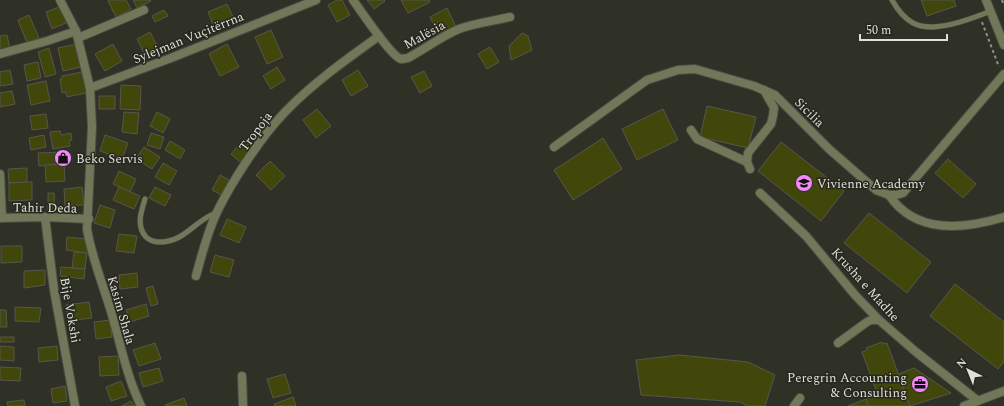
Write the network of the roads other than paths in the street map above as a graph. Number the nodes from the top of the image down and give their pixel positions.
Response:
1 (60, 0) edge
2 (316, 0) edge
3 (353, 0) edge
4 (892, 0) edge
5 (986, 0) edge
6 (144, 10) dead end
7 (991, 11) junction
8 (510, 17) dead end
9 (77, 35) junction
10 (379, 36) junction
11 (1004, 45) edge
12 (0, 54) edge
13 (1003, 75) edge
14 (90, 88) junction
15 (764, 89) junction
16 (691, 130) dead end
17 (554, 147) dead end
18 (0, 174) edge
19 (760, 193) dead end
20 (889, 195) junction
21 (145, 199) dead end
22 (217, 213) junction
23 (45, 217) junction
24 (1004, 217) edge
25 (1, 218) edge
26 (89, 219) junction
27 (196, 276) dead end
28 (879, 320) junction
29 (838, 343) dead end
30 (242, 376) dead end
31 (1004, 391) edge
32 (800, 398) dead end
33 (978, 401) junction
34 (75, 406) edge
35 (141, 406) edge
36 (243, 406) edge
37 (794, 406) edge
38 (964, 406) edge

1 - 9 street, Kasim Shala
2 - 14 street, Sylejman Vuçitërrna
3 - 10 street, Malësia
4 - 7 lane
5 - 7 street
6 - 9 street
7 - 11 street
8 - 10 street, Malësia
9 - 12 street
9 - 14 street, Kasim Shala
10 - 22 street, Tropoja
13 - 20 street
14 - 26 street, Kasim Shala
15 - 16 street
15 - 17 street, Sicilia
15 - 20 street, Sicilia
18 - 25 street
19 - 28 street, Krusha e Madhe
20 - 24 street, Sicilia
21 - 22 lane
22 - 27 street, Tropoja
23 - 25 street, Tahir Deda
23 - 26 street, Tahir Deda
23 - 34 street, Bije Vokshi
26 - 35 street, Kasim Shala
28 - 29 street
28 - 33 street, Krusha e Madhe
30 - 36 street
31 - 33 street
32 - 37 street
33 - 38 street

